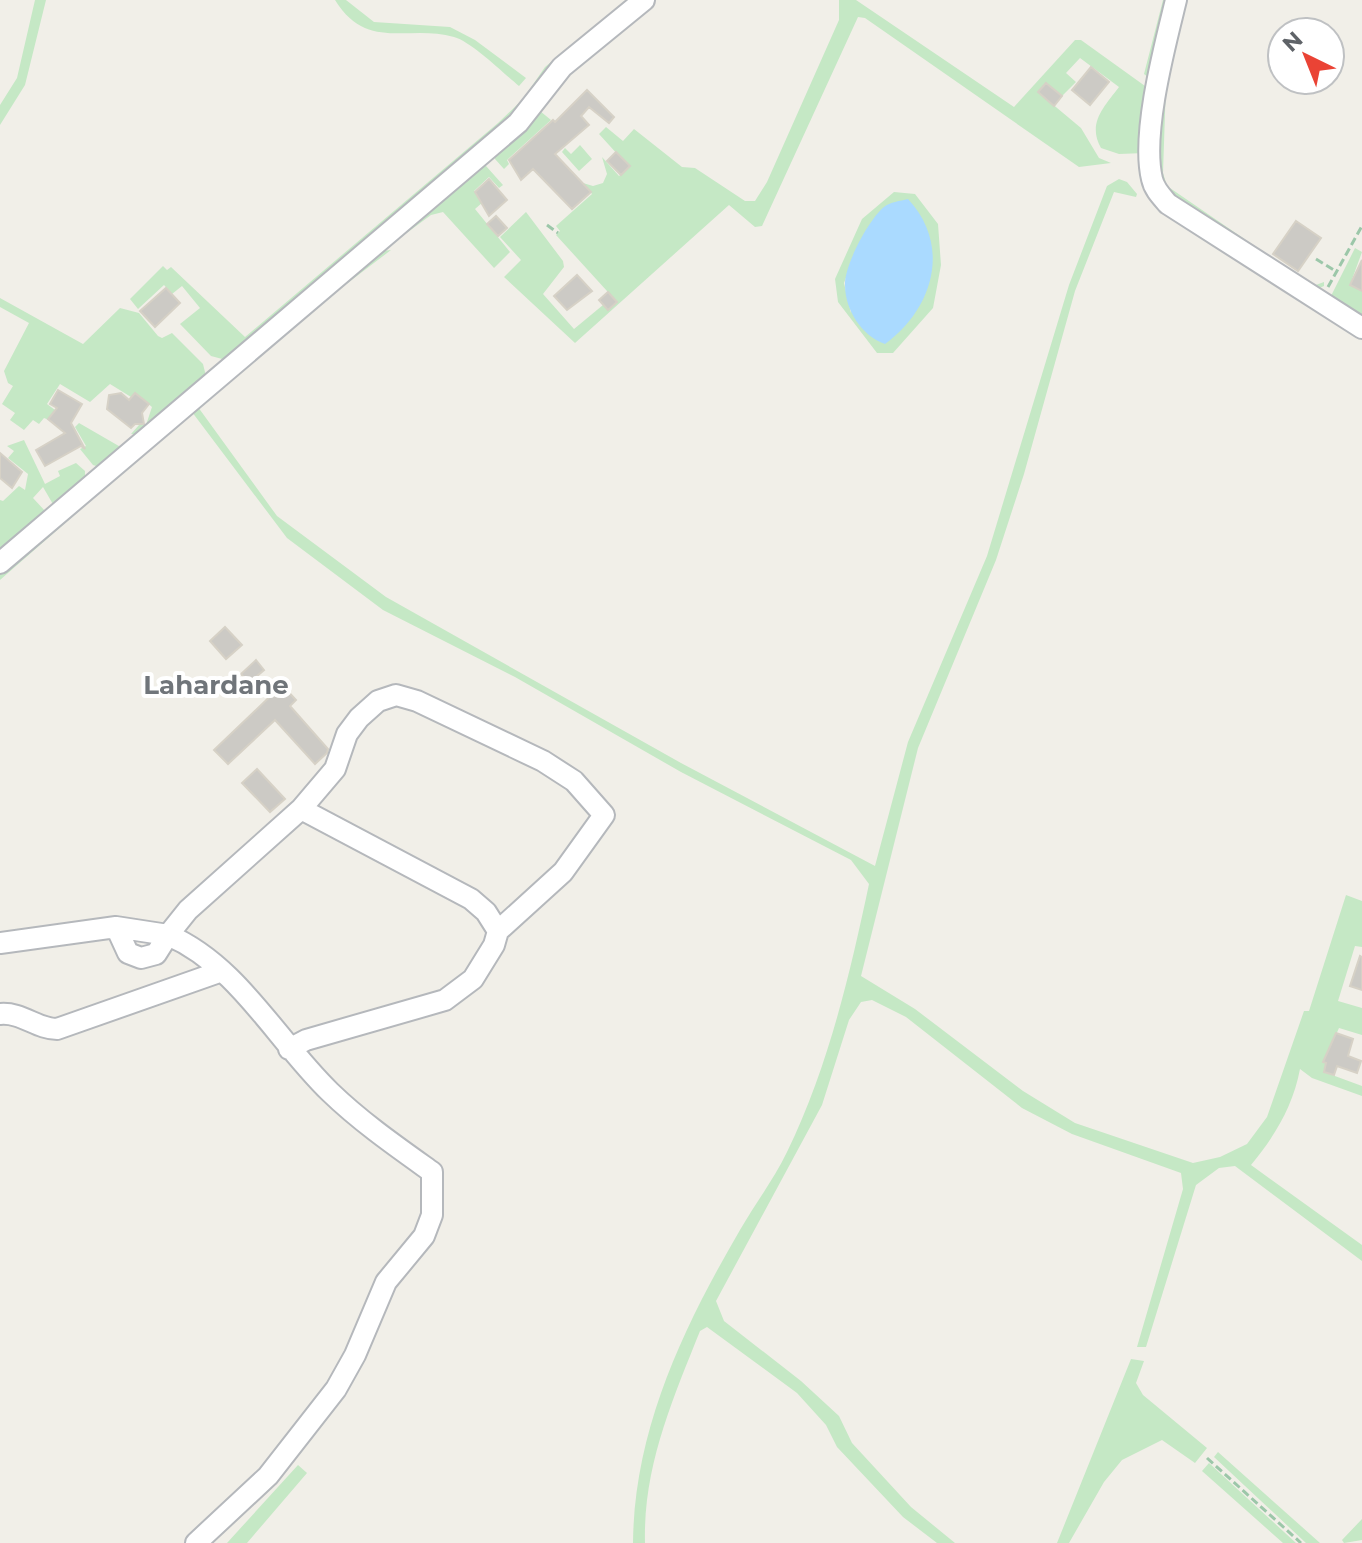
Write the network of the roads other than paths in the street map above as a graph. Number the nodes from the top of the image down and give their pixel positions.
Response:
1 (644, 0) edge
2 (1176, 0) edge
3 (1362, 328) edge
4 (0, 563) edge
5 (301, 809) junction
6 (116, 927) junction
7 (498, 931) junction
8 (168, 935) junction
9 (0, 943) edge
10 (222, 971) junction
11 (0, 1014) edge
12 (289, 1049) junction
13 (196, 1543) edge

1 - 4 street
2 - 3 street
5 - 7 street
5 - 7 street
5 - 8 street
6 - 8 street
6 - 8 street
6 - 9 street
7 - 12 street
8 - 10 street
10 - 11 street
10 - 12 street
12 - 13 street

